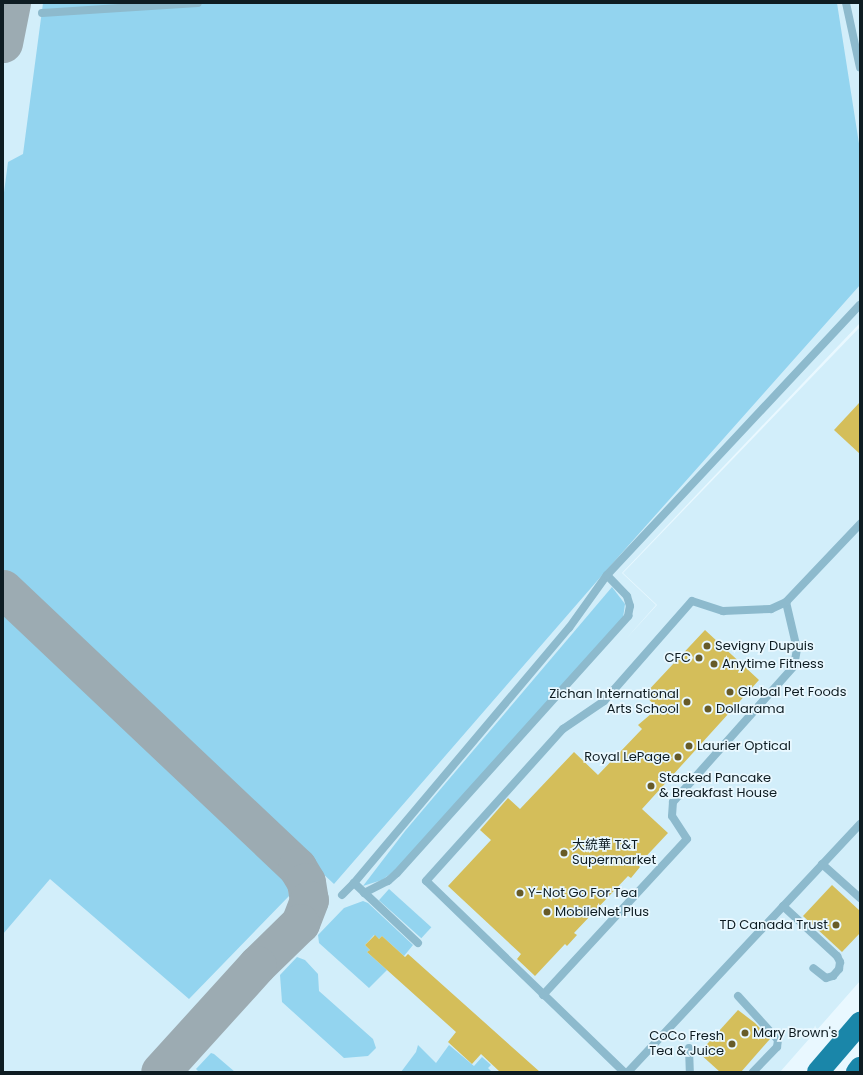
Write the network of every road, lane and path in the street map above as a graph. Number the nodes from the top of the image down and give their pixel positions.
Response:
1 (198, 3) edge
2 (846, 3) edge
3 (42, 13) dead end
4 (860, 68) edge
5 (860, 305) edge
6 (860, 524) edge
7 (608, 575) junction
8 (786, 602) junction
9 (860, 824) edge
10 (822, 864) junction
11 (354, 883) junction
12 (364, 893) junction
13 (342, 895) dead end
14 (860, 898) edge
15 (783, 906) junction
16 (418, 943) dead end
17 (813, 968) dead end
18 (543, 995) junction
19 (738, 996) dead end
20 (860, 1023) edge
21 (689, 1048) dead end
22 (860, 1068) edge
23 (624, 1072) edge
24 (628, 1072) edge
25 (690, 1072) edge
26 (753, 1072) edge
27 (818, 1072) edge
28 (857, 1072) edge

1 - 3 lane
2 - 4 lane
5 - 7 lane
6 - 8 lane
7 - 11 lane
7 - 12 lane
8 - 18 lane
8 - 18 lane
9 - 10 lane
10 - 14 lane
10 - 15 lane
11 - 12 lane
11 - 13 lane
12 - 16 lane
15 - 17 lane
15 - 24 lane
18 - 23 lane
19 - 26 lane
20 - 27 main road
21 - 25 lane
22 - 28 main road

